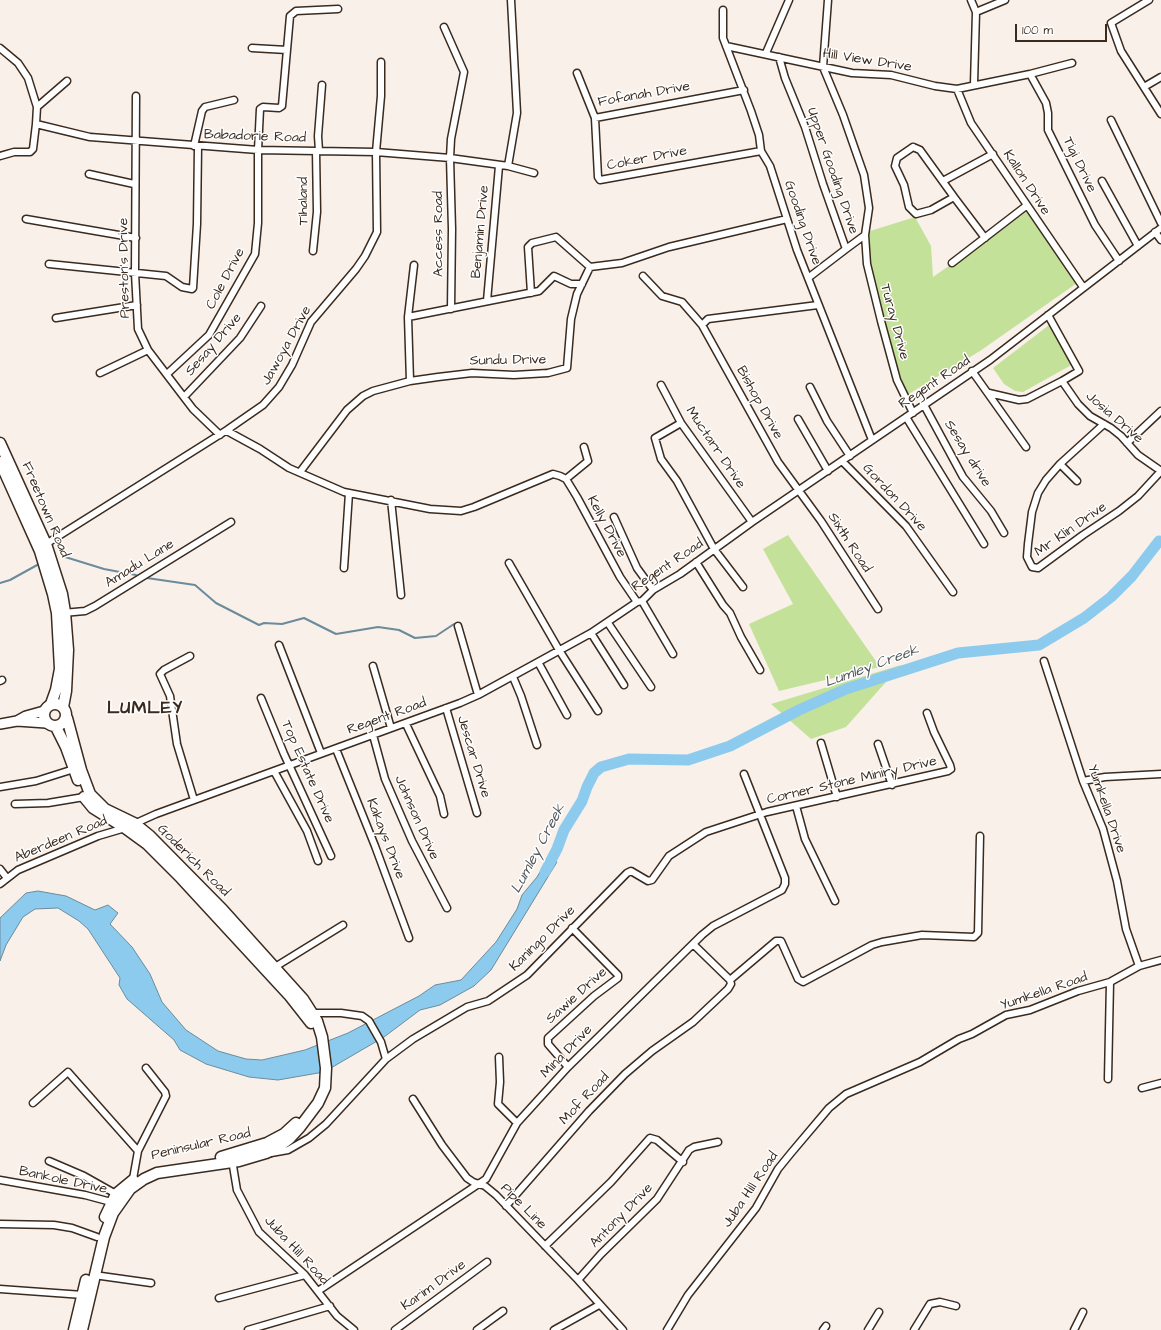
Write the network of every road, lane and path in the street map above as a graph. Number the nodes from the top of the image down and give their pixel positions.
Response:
1 (511, 0) edge
2 (789, 0) edge
3 (828, 0) edge
4 (971, 0) edge
5 (1005, 0) edge
6 (1149, 0) edge
7 (338, 9) dead end
8 (723, 10) dead end
9 (976, 12) junction
10 (444, 27) dead end
11 (726, 46) junction
12 (0, 48) edge
13 (252, 48) dead end
14 (287, 50) junction
15 (766, 53) junction
16 (779, 57) junction
17 (381, 62) dead end
18 (1072, 63) dead end
19 (823, 67) junction
20 (577, 73) dead end
21 (1030, 74) junction
22 (1161, 77) edge
23 (67, 81) dead end
24 (974, 84) junction
25 (322, 85) dead end
26 (1144, 87) junction
27 (957, 89) junction
28 (744, 90) junction
29 (136, 96) dead end
30 (234, 100) dead end
31 (37, 107) junction
32 (1161, 114) edge
33 (595, 118) junction
34 (1111, 120) dead end
35 (36, 124) junction
36 (135, 142) junction
37 (196, 146) junction
38 (258, 150) junction
39 (318, 151) junction
40 (761, 151) junction
41 (376, 152) junction
42 (993, 154) junction
43 (0, 156) edge
44 (450, 158) junction
45 (499, 166) junction
46 (508, 166) junction
47 (534, 173) dead end
48 (88, 174) dead end
49 (943, 181) junction
50 (1102, 181) dead end
51 (134, 184) junction
52 (954, 196) junction
53 (1026, 206) junction
54 (26, 219) dead end
55 (787, 219) junction
56 (1161, 223) edge
57 (1161, 228) edge
58 (1155, 232) junction
59 (865, 235) junction
60 (136, 238) junction
61 (985, 238) junction
62 (1161, 240) edge
63 (1138, 246) junction
64 (846, 249) junction
65 (314, 251) dead end
66 (1119, 261) junction
67 (952, 263) dead end
68 (49, 264) dead end
69 (414, 265) dead end
70 (590, 267) junction
71 (135, 273) junction
72 (643, 276) dead end
73 (808, 278) junction
74 (582, 284) junction
75 (1083, 287) junction
76 (531, 293) junction
77 (487, 302) junction
78 (137, 305) junction
79 (818, 305) junction
80 (261, 306) dead end
81 (451, 309) junction
82 (1048, 315) junction
83 (408, 317) junction
84 (56, 318) dead end
85 (702, 325) junction
86 (148, 350) junction
87 (972, 372) junction
88 (100, 373) dead end
89 (167, 374) junction
90 (1062, 380) junction
91 (410, 381) junction
92 (661, 385) dead end
93 (810, 387) dead end
94 (989, 393) junction
95 (184, 397) junction
96 (924, 405) junction
97 (1161, 411) edge
98 (913, 413) junction
99 (906, 417) junction
100 (798, 419) dead end
101 (681, 423) junction
102 (1104, 424) junction
103 (227, 431) dead end
104 (220, 435) junction
105 (872, 440) junction
106 (0, 443) edge
107 (1127, 443) junction
108 (584, 447) dead end
109 (1026, 447) dead end
110 (850, 456) junction
111 (0, 462) edge
112 (843, 462) junction
113 (1060, 464) junction
114 (828, 471) junction
115 (1161, 471) edge
116 (300, 472) junction
117 (566, 479) junction
118 (1076, 481) dead end
119 (799, 490) junction
120 (349, 493) junction
121 (390, 500) junction
122 (614, 517) dead end
123 (231, 522) dead end
124 (752, 522) junction
125 (1004, 534) dead end
126 (46, 544) junction
127 (984, 544) dead end
128 (714, 549) junction
129 (509, 562) dead end
130 (696, 562) junction
131 (344, 568) dead end
132 (743, 588) dead end
133 (653, 590) junction
134 (953, 592) dead end
135 (401, 595) dead end
136 (640, 601) junction
137 (878, 609) dead end
138 (61, 613) junction
139 (608, 622) junction
140 (458, 626) dead end
141 (591, 633) junction
142 (279, 645) dead end
143 (559, 650) junction
144 (673, 654) dead end
145 (190, 656) dead end
146 (1044, 661) dead end
147 (538, 662) junction
148 (373, 666) dead end
149 (760, 670) dead end
150 (512, 677) junction
151 (624, 685) dead end
152 (651, 687) dead end
153 (478, 696) junction
154 (261, 698) dead end
155 (62, 707) junction
156 (47, 708) junction
157 (446, 708) junction
158 (598, 711) dead end
159 (927, 713) dead end
160 (567, 716) dead end
161 (66, 718) junction
162 (17, 721) junction
163 (46, 723) junction
164 (0, 724) edge
165 (406, 724) junction
166 (56, 727) junction
167 (391, 728) junction
168 (374, 735) junction
169 (821, 743) dead end
170 (878, 744) dead end
171 (537, 745) dead end
172 (336, 749) junction
173 (322, 753) junction
174 (289, 765) junction
175 (74, 769) junction
176 (274, 771) junction
177 (744, 774) dead end
178 (1161, 774) edge
179 (1083, 781) junction
180 (892, 785) junction
181 (0, 787) edge
182 (84, 797) junction
183 (837, 797) junction
184 (194, 800) junction
185 (15, 804) dead end
186 (796, 806) junction
187 (478, 813) dead end
188 (444, 814) dead end
189 (759, 815) junction
190 (129, 826) junction
191 (980, 836) dead end
192 (332, 856) dead end
193 (318, 861) dead end
194 (0, 869) edge
195 (7, 878) junction
196 (0, 884) edge
197 (835, 901) dead end
198 (447, 908) dead end
199 (343, 925) dead end
200 (572, 928) junction
201 (409, 938) dead end
202 (693, 944) junction
203 (1161, 960) edge
204 (1139, 966) junction
205 (275, 967) junction
206 (730, 980) junction
207 (1110, 982) junction
208 (313, 1019) junction
209 (499, 1057) dead end
210 (386, 1059) junction
211 (568, 1067) junction
212 (146, 1068) dead end
213 (1108, 1079) dead end
214 (872, 1082) joint
215 (1161, 1083) edge
216 (1142, 1088) dead end
217 (413, 1099) dead end
218 (33, 1103) dead end
219 (517, 1123) junction
220 (718, 1142) dead end
221 (264, 1149) junction
222 (138, 1150) junction
223 (232, 1158) junction
224 (49, 1160) dead end
225 (683, 1162) junction
226 (133, 1179) junction
227 (0, 1180) edge
228 (479, 1184) junction
229 (114, 1203) junction
230 (506, 1206) junction
231 (0, 1224) edge
232 (97, 1236) junction
233 (545, 1246) junction
234 (487, 1262) dead end
235 (305, 1275) junction
236 (94, 1276) junction
237 (578, 1280) junction
238 (151, 1283) dead end
239 (0, 1289) edge
240 (318, 1291) junction
241 (83, 1295) junction
242 (219, 1298) dead end
243 (599, 1305) junction
244 (330, 1306) junction
245 (956, 1306) dead end
246 (503, 1310) dead end
247 (879, 1312) dead end
248 (1083, 1312) dead end
249 (74, 1330) edge
250 (82, 1330) edge
251 (248, 1330) edge
252 (354, 1330) edge
253 (395, 1330) edge
254 (477, 1330) edge
255 (554, 1330) edge
256 (623, 1330) edge
257 (667, 1330) edge
258 (868, 1330) edge
259 (914, 1330) edge
260 (1074, 1330) edge

1 - 46 street
2 - 15 street
3 - 19 street
4 - 9 street
5 - 9 street
6 - 26 street
7 - 14 street
8 - 11 street, Gooding Drive
9 - 24 street
10 - 44 street, Access Road
11 - 15 street, Hill View Drive
11 - 28 street, Gooding Drive
12 - 31 street
13 - 14 street
14 - 38 street, Cole Drive
15 - 16 street, Hill View Drive
16 - 19 street, Hill View Drive
16 - 64 street, Upper Gooding Drive
17 - 41 street, Jawoya Drive
18 - 21 street
19 - 27 street, Hill View Drive
19 - 59 street, Turay Drive
20 - 33 street, Fofanah Drive
21 - 24 street
21 - 66 street, Tigi Drive
22 - 26 street
23 - 31 street
24 - 27 street
25 - 39 street, Tihaland
26 - 32 street
27 - 42 street, Kallon Drive
28 - 33 street, Fofanah Drive
28 - 40 street, Gooding Drive
29 - 36 street, Preston's Drive
30 - 37 street
31 - 35 street
33 - 40 street, Coker Drive
34 - 56 street
35 - 36 street, Babadorie Road
35 - 43 street
36 - 37 street, Babadorie Road
36 - 51 street, Preston's Drive
37 - 38 street, Babadorie Road
37 - 71 street
38 - 39 street, Babadorie Road
38 - 89 street, Cole Drive
39 - 41 street, Babadorie Road
39 - 65 street, Tihaland
40 - 55 street, Gooding Drive
41 - 44 street, Babadorie Road
41 - 104 street, Jawoya Drive
42 - 49 street
42 - 53 street, Kallon Drive
44 - 45 street, Babadorie Road
44 - 81 street, Access Road
45 - 46 street, Babadorie Road
45 - 77 street, Benjamin Drive
46 - 47 street, Babadorie Road
48 - 51 street
49 - 52 street
49 - 52 street
50 - 63 street
51 - 60 street, Preston's Drive
52 - 61 street
53 - 61 street
53 - 75 street, Kallon Drive
54 - 60 street
55 - 70 street
55 - 73 street, Gooding Drive
57 - 58 street, Regent Road
58 - 62 street
58 - 63 street, Regent Road
59 - 64 street
59 - 98 street, Turay Drive
60 - 71 street, Preston's Drive
61 - 67 street
63 - 66 street, Regent Road
64 - 73 street, Upper Gooding Drive
66 - 75 street, Regent Road
68 - 71 street
69 - 83 street
70 - 74 street, Sundu Drive
70 - 76 street
71 - 78 street, Preston's Drive
72 - 85 street, Bishop Drive
73 - 79 street, Gooding Drive
74 - 76 street
74 - 91 street, Sundu Drive
75 - 82 street, Regent Road
76 - 77 street
77 - 81 street
78 - 84 street
78 - 86 street, Preston's Drive
79 - 85 street
79 - 105 street, Gooding Drive
80 - 95 street, Sesay Drive
81 - 83 street
82 - 87 street, Regent Road
82 - 90 street
83 - 91 street
85 - 119 street, Bishop Drive
86 - 88 street
86 - 89 street, Preston's Drive
87 - 94 street
87 - 96 street, Regent Road
89 - 95 street, Preston's Drive
90 - 94 street
90 - 102 street, Josia Drive
91 - 116 street, Sundu Drive
92 - 101 street, Muctarr Drive
93 - 110 street
94 - 109 street
95 - 104 street, Preston's Drive
96 - 98 street, Regent Road
96 - 125 street, Sesay drive
97 - 107 street
98 - 99 street, Regent Road
99 - 105 street, Regent Road
99 - 127 street
100 - 114 street
101 - 124 street, Muctarr Drive
101 - 128 street
102 - 107 street, Josia Drive
102 - 113 street, Mr Klin Drive
103 - 116 street
104 - 126 street, Jawoya Drive
105 - 110 street, Regent Road
106 - 126 main road, Freetown Road
107 - 115 street, Josia Drive
108 - 117 street
110 - 112 street, Regent Road
111 - 138 main road, Freetown Road
112 - 114 street, Regent Road
112 - 134 street, Gordon Drive
113 - 115 street, Mr Klin Drive
113 - 118 street
114 - 119 street, Regent Road
116 - 120 street
117 - 121 street
117 - 136 street, Kelly Drive
119 - 124 street, Regent Road
119 - 137 street, Sixth Road
120 - 121 street
120 - 131 street
121 - 135 street
122 - 133 street
123 - 138 street, Amadu Lane
124 - 128 street, Regent Road
126 - 138 main road, Freetown Road
128 - 130 street, Regent Road
128 - 132 street
129 - 143 street
130 - 133 street, Regent Road
130 - 149 street
133 - 136 street, Regent Road
136 - 139 street, Regent Road
136 - 144 street, Kelly Drive
138 - 155 main road, Freetown Road
138 - 156 main road, Freetown Road
139 - 141 street, Regent Road
139 - 152 street
140 - 153 street
141 - 143 street, Regent Road
141 - 151 street
142 - 173 street
143 - 147 street, Regent Road
143 - 158 street
145 - 184 street
146 - 179 street, Yumkella Drive
147 - 150 street, Regent Road
147 - 160 street
148 - 167 street
150 - 153 street, Regent Road
150 - 171 street
153 - 157 street, Regent Road
154 - 174 street, Top Estate Drive
155 - 156 main road
155 - 161 main road
156 - 162 main road
156 - 163 main road
157 - 165 street, Regent Road
157 - 187 street, Jescar Drive
159 - 180 street, Corner Stone Miniry Drive
161 - 166 main road
161 - 190 main road, Goderich Road
162 - 163 main road
162 - 164 main road
163 - 166 main road
165 - 167 street, Regent Road
165 - 188 street
166 - 175 main road, Goderich Road
167 - 168 street, Regent Road
168 - 172 street, Regent Road
168 - 198 street, Johnson Drive
169 - 183 street
170 - 180 street
172 - 173 street, Regent Road
172 - 201 street, Kakays Drive
173 - 174 street, Regent Road
174 - 176 street, Regent Road
174 - 192 street, Top Estate Drive
175 - 181 street
175 - 182 main road, Goderich Road
176 - 184 street, Regent Road
176 - 193 street
177 - 189 street, Mina Drive
178 - 179 street
179 - 204 street, Yumkella Drive
180 - 183 street, Corner Stone Miniry Drive
182 - 185 street
182 - 190 main road, Goderich Road
183 - 186 street, Corner Stone Miniry Drive
184 - 190 street, Regent Road
186 - 189 street, Corner Stone Miniry Drive
186 - 197 street
189 - 200 street, Kaningo Drive
189 - 202 street, Mina Drive
190 - 195 street, Aberdeen Road
190 - 205 main road, Goderich Road
190 - 208 main road, Goderich Road
191 - 206 street
194 - 195 street
195 - 196 street, Aberdeen Road
199 - 205 street
200 - 210 street, Kaningo Drive
200 - 211 street, Sawie Drive
202 - 206 street
202 - 211 street, Mina Drive
203 - 204 street, Yumkella Road
204 - 207 street, Yumkella Road
205 - 208 main road, Goderich Road
206 - 230 street, Mof Road
207 - 213 street
207 - 214 street, Yumkella Road
208 - 210 street
208 - 221 main road, Peninsular Road
209 - 219 street
210 - 221 street, Kaningo Drive
211 - 219 street, Mina Drive
212 - 222 street
214 - 257 street, Juba Hill Road
215 - 216 street
217 - 228 street, Pipe Line
218 - 222 street
219 - 228 street, Mina Drive
220 - 225 street, Antony Drive
221 - 223 main road, Peninsular Road
222 - 226 street
223 - 226 main road, Peninsular Road
223 - 229 main road, Peninsular Road
223 - 235 street, Juba Hill Road
224 - 229 street
225 - 233 street
225 - 237 street, Antony Drive
226 - 229 main road, Peninsular Road
227 - 229 street, Bankole Drive
228 - 230 street, Pipe Line
228 - 240 street, Mina Drive
229 - 232 main road, Peninsular Road
229 - 236 main road, Peninsular Road
230 - 233 street, Pipe Line
231 - 232 street
232 - 241 main road, Peninsular Road
233 - 237 street, Pipe Line
234 - 253 street, Karim Drive
235 - 240 street, Juba Hill Road
235 - 242 street
236 - 238 street
236 - 250 main road, Peninsular Road
237 - 243 street, Pipe Line
239 - 241 street
240 - 244 street, Juba Hill Road
241 - 249 main road, Peninsular Road
243 - 255 street
243 - 256 street, Pipe Line
244 - 251 street
244 - 252 street, Juba Hill Road
245 - 259 street
246 - 254 street
247 - 258 street
248 - 260 street

